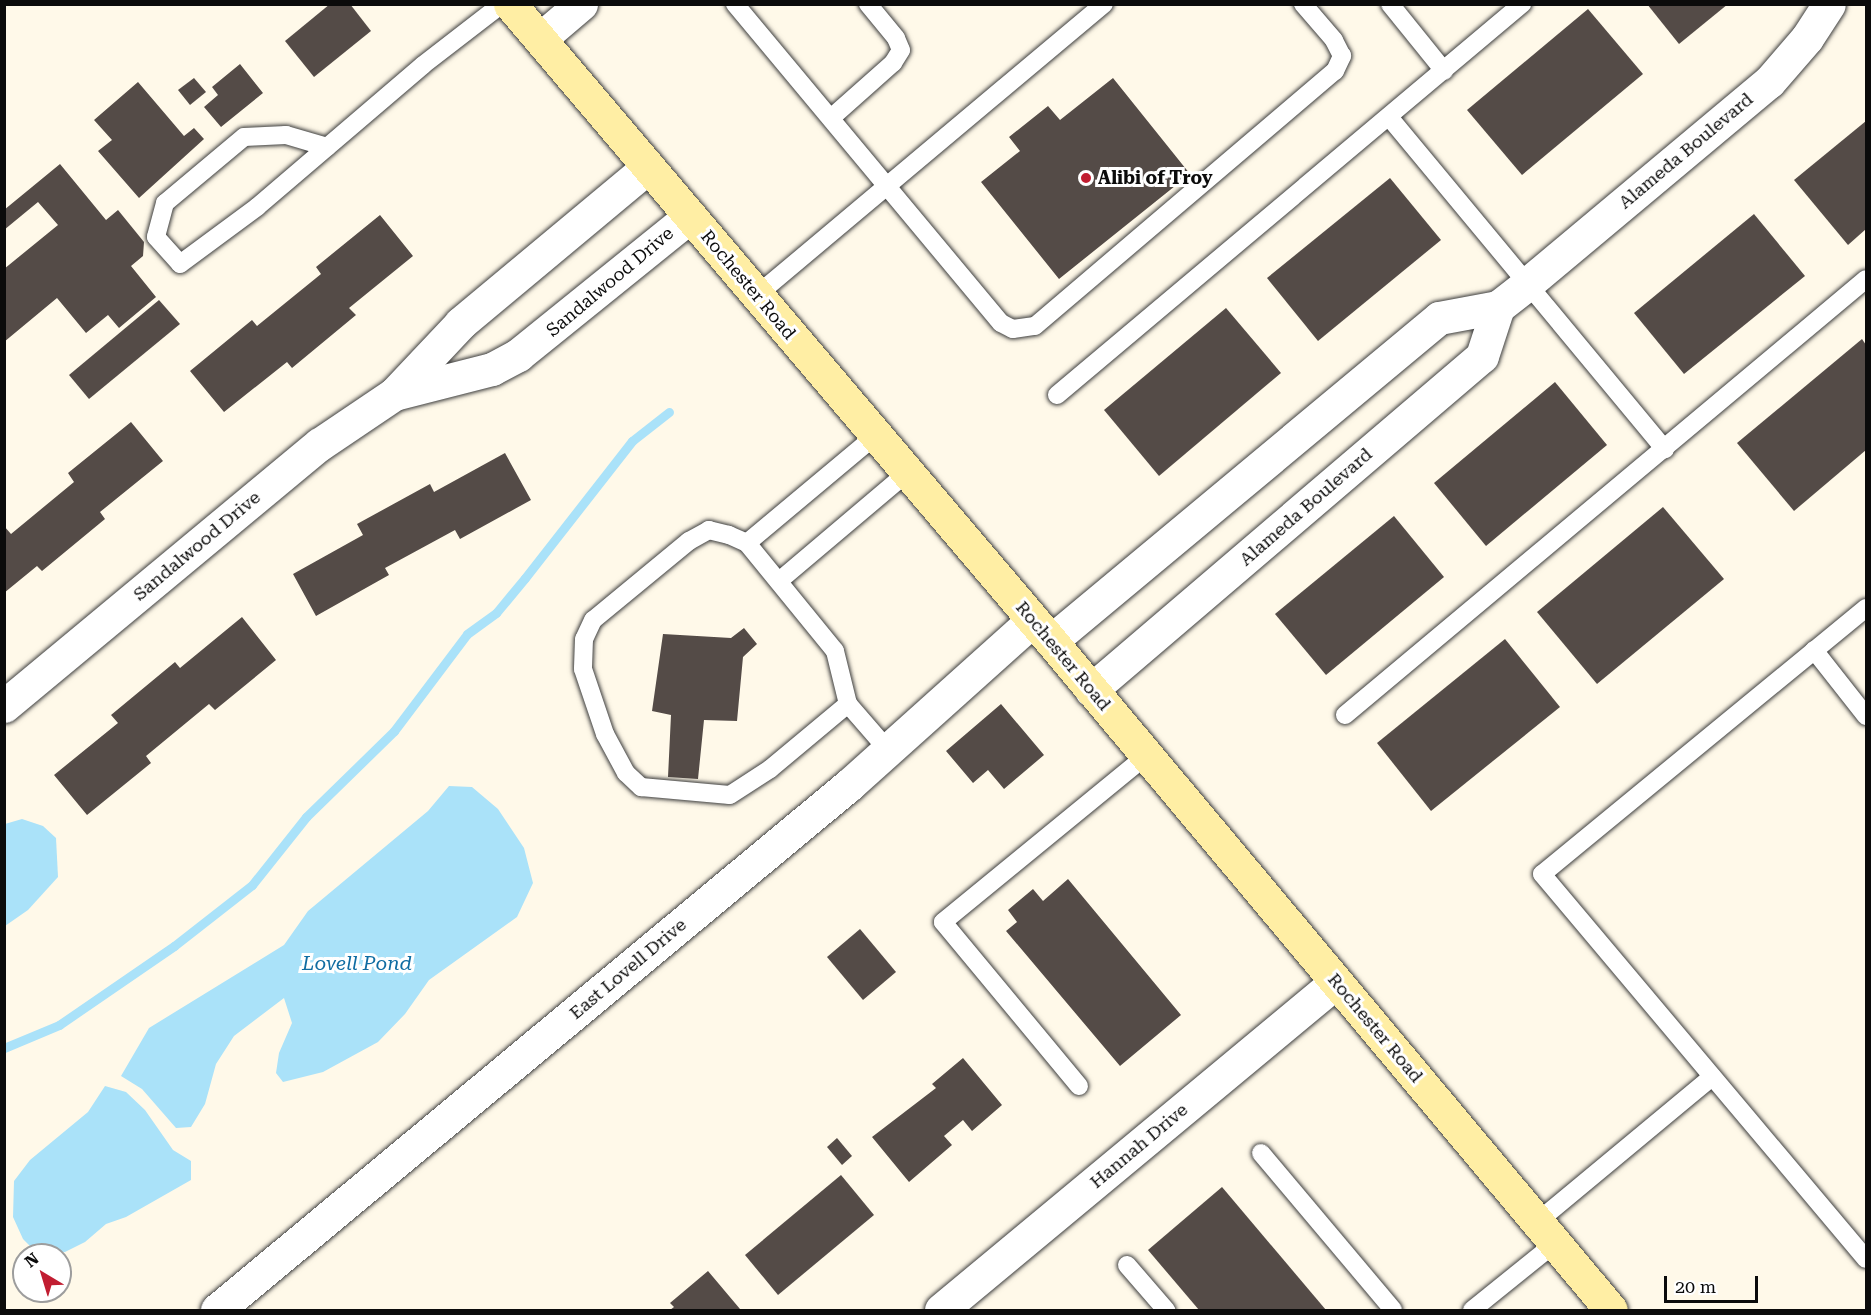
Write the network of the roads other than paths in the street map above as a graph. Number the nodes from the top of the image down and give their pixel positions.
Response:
1 (501, 4) edge
2 (510, 4) edge
3 (581, 4) edge
4 (735, 4) edge
5 (868, 4) edge
6 (1104, 4) edge
7 (1303, 4) edge
8 (1390, 4) edge
9 (1522, 4) edge
10 (1829, 4) edge
11 (540, 39) junction
12 (1444, 71) junction
13 (1389, 117) junction
14 (831, 118) junction
15 (327, 147) junction
16 (648, 167) junction
17 (889, 187) junction
18 (690, 216) junction
19 (1866, 279) edge
20 (1527, 284) junction
21 (757, 295) junction
22 (1498, 307) junction
23 (394, 394) junction
24 (1057, 395) dead end
25 (875, 436) junction
26 (1665, 449) junction
27 (907, 473) junction
28 (747, 543) junction
29 (779, 581) junction
30 (1866, 608) edge
31 (1042, 631) junction
32 (1814, 650) junction
33 (1091, 690) junction
34 (848, 704) junction
35 (4, 706) edge
36 (1345, 715) dead end
37 (1866, 716) edge
38 (888, 750) junction
39 (1146, 756) junction
40 (1336, 982) junction
41 (1712, 1077) junction
42 (1079, 1086) dead end
43 (1262, 1153) dead end
44 (1545, 1233) junction
45 (1866, 1259) edge
46 (1127, 1265) dead end
47 (217, 1311) edge
48 (941, 1311) edge
49 (1166, 1311) edge
50 (1393, 1311) edge
51 (1472, 1311) edge
52 (1611, 1311) edge

1 - 15 lane
2 - 11 main road, Rochester Road
3 - 11 street
4 - 14 lane
5 - 14 lane
6 - 17 lane
7 - 17 lane
8 - 12 lane
9 - 12 lane
10 - 20 street, Alameda Boulevard
11 - 16 main road, Rochester Road
12 - 13 lane
13 - 20 lane
13 - 24 lane
14 - 17 lane
15 - 15 lane
16 - 18 main road, Rochester Road
16 - 23 street, Sandalwood Drive
17 - 21 lane
18 - 21 main road, Rochester Road
18 - 23 street, Sandalwood Drive
19 - 26 lane
20 - 22 street, Alameda Boulevard
20 - 26 lane
21 - 25 main road, Rochester Road
22 - 31 street, Alameda Boulevard
22 - 33 street, Alameda Boulevard
23 - 35 street, Sandalwood Drive
25 - 27 main road, Rochester Road
25 - 28 lane
26 - 36 lane
27 - 29 lane
27 - 31 main road, Rochester Road
28 - 29 lane
28 - 34 lane
29 - 34 lane
30 - 32 lane
31 - 33 main road, Rochester Road
31 - 38 street, East Lovell Drive
32 - 37 lane
32 - 41 lane
33 - 39 main road, Rochester Road
34 - 38 lane
38 - 47 street, East Lovell Drive
39 - 40 main road, Rochester Road
39 - 42 lane
40 - 44 main road, Rochester Road
40 - 48 street, Hannah Drive
41 - 44 lane
41 - 45 lane
43 - 50 lane
44 - 51 lane
44 - 52 main road, Rochester Road
46 - 49 lane

